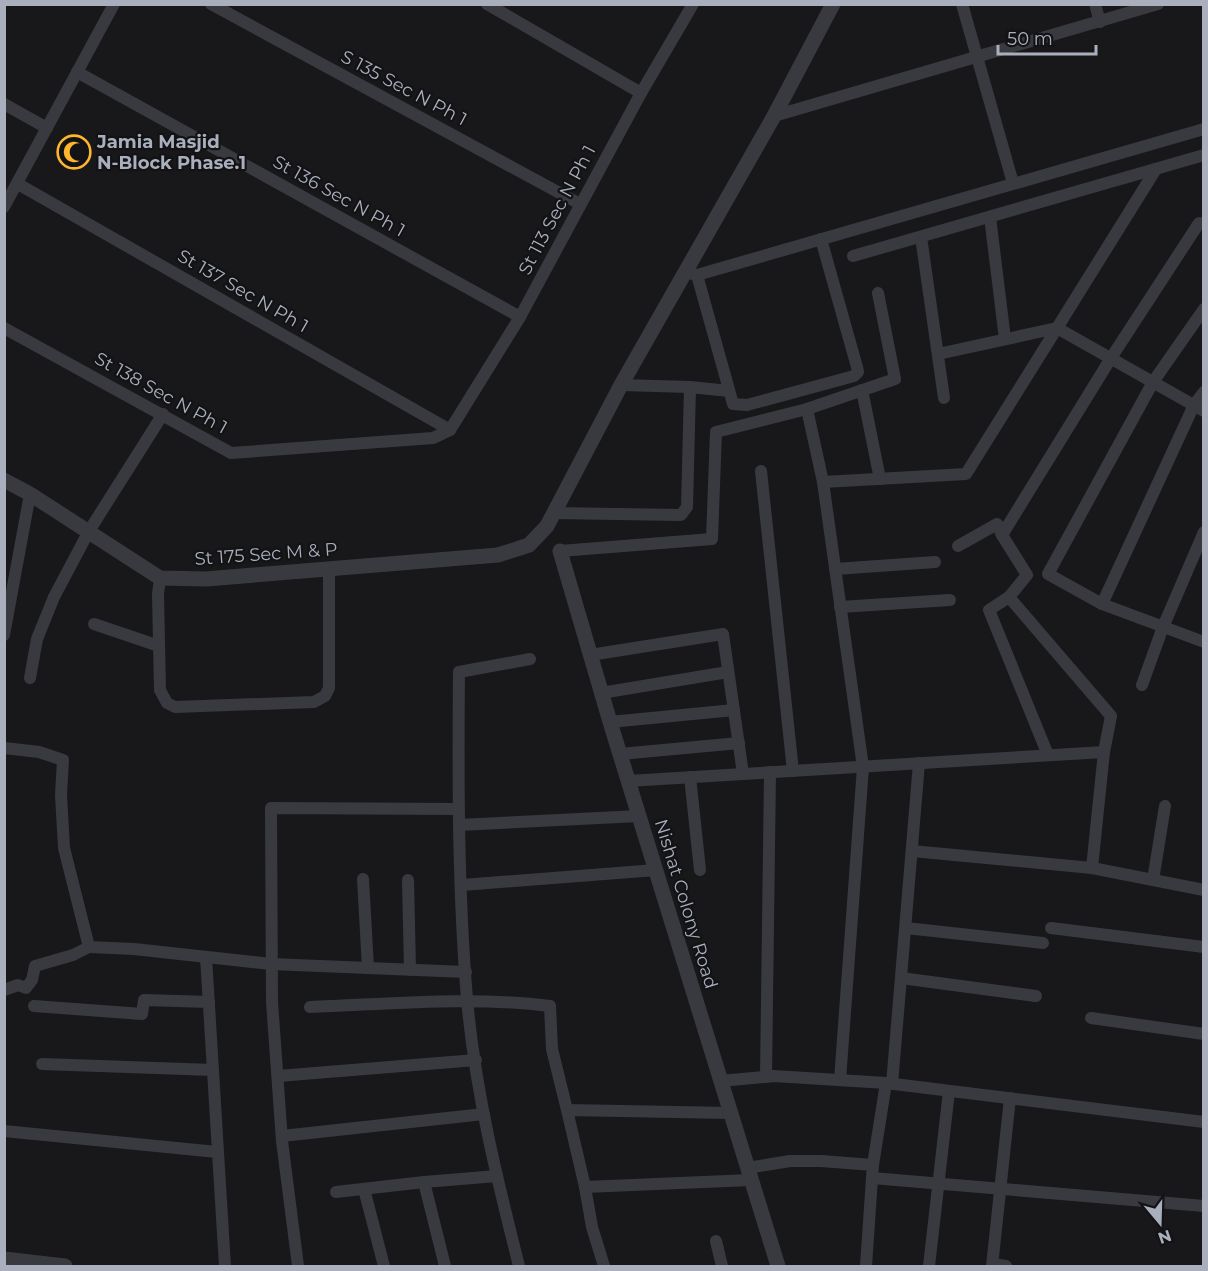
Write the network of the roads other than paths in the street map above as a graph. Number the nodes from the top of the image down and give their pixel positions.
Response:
1 (114, 4) edge
2 (211, 4) edge
3 (487, 4) edge
4 (693, 4) edge
5 (833, 4) edge
6 (962, 4) edge
7 (1095, 4) edge
8 (1158, 4) edge
9 (1100, 22) junction
10 (978, 58) junction
11 (77, 72) junction
12 (640, 93) junction
13 (4, 104) edge
14 (774, 116) junction
15 (47, 128) junction
16 (1203, 129) edge
17 (1203, 154) edge
18 (1156, 169) junction
19 (1013, 183) junction
20 (18, 184) junction
21 (580, 204) junction
22 (4, 207) edge
23 (990, 217) junction
24 (1199, 223) dead end
25 (921, 237) junction
26 (821, 239) junction
27 (853, 256) dead end
28 (690, 274) junction
29 (878, 293) dead end
30 (1203, 309) edge
31 (520, 317) junction
32 (4, 328) edge
33 (1057, 328) junction
34 (1005, 339) junction
35 (938, 354) junction
36 (1111, 358) junction
37 (1153, 382) junction
38 (621, 385) junction
39 (690, 387) junction
40 (862, 390) junction
41 (729, 391) junction
42 (1203, 392) edge
43 (944, 398) dead end
44 (1199, 408) edge
45 (807, 409) junction
46 (163, 414) junction
47 (450, 430) junction
48 (761, 471) dead end
49 (880, 479) junction
50 (4, 480) edge
51 (823, 482) junction
52 (30, 494) junction
53 (550, 520) junction
54 (89, 531) junction
55 (1203, 534) edge
56 (1002, 535) junction
57 (958, 546) dead end
58 (560, 551) joint
59 (934, 562) dead end
60 (835, 568) junction
61 (329, 570) junction
62 (160, 578) junction
63 (1009, 597) junction
64 (950, 600) dead end
65 (1102, 604) junction
66 (840, 607) junction
67 (94, 624) dead end
68 (1163, 627) junction
69 (4, 635) edge
70 (1203, 642) edge
71 (159, 646) junction
72 (590, 655) junction
73 (530, 659) dead end
74 (729, 672) junction
75 (30, 678) dead end
76 (1142, 685) dead end
77 (601, 693) junction
78 (734, 710) junction
79 (610, 722) junction
80 (739, 743) junction
81 (4, 748) edge
82 (1104, 752) junction
83 (620, 754) junction
84 (1048, 755) junction
85 (920, 763) junction
86 (863, 767) junction
87 (794, 771) junction
88 (770, 772) junction
89 (743, 774) junction
90 (690, 777) junction
91 (628, 781) junction
92 (1165, 806) dead end
93 (459, 809) junction
94 (639, 816) junction
95 (459, 825) junction
96 (912, 851) junction
97 (1092, 868) junction
98 (656, 870) junction
99 (700, 870) dead end
100 (363, 879) dead end
101 (408, 880) dead end
102 (1153, 880) junction
103 (462, 885) junction
104 (1203, 890) edge
105 (906, 928) junction
106 (1051, 928) dead end
107 (1043, 943) dead end
108 (89, 947) junction
109 (1203, 947) edge
110 (206, 957) junction
111 (271, 964) junction
112 (368, 968) junction
113 (410, 970) junction
114 (466, 972) junction
115 (902, 978) junction
116 (4, 990) edge
117 (1036, 996) dead end
118 (467, 1000) junction
119 (209, 1002) junction
120 (34, 1006) dead end
121 (310, 1007) dead end
122 (1090, 1018) dead end
123 (1203, 1034) edge
124 (476, 1060) junction
125 (42, 1064) dead end
126 (213, 1070) junction
127 (278, 1076) junction
128 (766, 1077) junction
129 (840, 1080) junction
130 (720, 1081) junction
131 (889, 1083) junction
132 (949, 1091) junction
133 (1010, 1098) junction
134 (567, 1110) junction
135 (730, 1113) junction
136 (484, 1114) junction
137 (1203, 1122) edge
138 (4, 1131) edge
139 (282, 1136) junction
140 (217, 1152) junction
141 (873, 1165) junction
142 (749, 1174) junction
143 (497, 1176) junction
144 (872, 1178) junction
145 (424, 1182) junction
146 (940, 1184) junction
147 (585, 1187) junction
148 (364, 1189) junction
149 (1002, 1189) junction
150 (336, 1192) dead end
151 (1203, 1206) edge
152 (716, 1241) dead end
153 (4, 1259) edge
154 (23, 1264) edge
155 (992, 1265) edge
156 (65, 1266) edge
157 (225, 1266) edge
158 (298, 1266) edge
159 (384, 1266) edge
160 (445, 1266) edge
161 (519, 1266) edge
162 (604, 1266) edge
163 (722, 1266) edge
164 (778, 1266) edge
165 (866, 1266) edge
166 (929, 1266) edge
167 (1006, 1266) edge

1 - 11 street
2 - 21 street, S 135 Sec N Ph 1
3 - 12 street
4 - 12 street, St 113 Sec N Ph 1
5 - 14 street, St 175 Sec M & P
6 - 10 street
7 - 9 street
8 - 9 street
9 - 10 street
10 - 14 street
10 - 19 street
11 - 15 street
11 - 31 street, St 136 Sec N Ph 1
12 - 21 street, St 113 Sec N Ph 1
13 - 15 street
14 - 28 street, St 175 Sec M & P
15 - 20 street
16 - 19 street
17 - 18 street
18 - 23 street
18 - 33 street
19 - 26 street
20 - 22 street
20 - 47 street, St 137 Sec N Ph 1
21 - 31 street, St 113 Sec N Ph 1
23 - 25 street
23 - 34 street
24 - 36 street
25 - 27 street
25 - 35 street
26 - 28 street
26 - 41 street
28 - 38 street, St 175 Sec M & P
28 - 41 street
29 - 40 street
30 - 37 street
31 - 47 street, St 113 Sec N Ph 1
32 - 46 street, St 138 Sec N Ph 1
33 - 34 street
33 - 36 street
33 - 49 street
34 - 35 street
35 - 43 street
36 - 37 street
36 - 56 street
37 - 44 street
37 - 65 street
38 - 39 street
38 - 53 street, St 175 Sec M & P
39 - 41 street
39 - 53 street
40 - 45 street
40 - 49 street
42 - 44 street
44 - 65 street
45 - 51 street
45 - 58 street
46 - 47 street, St 138 Sec N Ph 1
46 - 54 street
48 - 87 street
49 - 51 street
50 - 52 street
51 - 60 street
52 - 54 street
52 - 69 street
53 - 61 street, St 175 Sec M & P
54 - 62 street
54 - 75 street
55 - 68 street
56 - 57 street
56 - 63 street
58 - 72 street, Nishat Colony Road
59 - 60 street
60 - 66 street
61 - 62 street, St 175 Sec M & P
61 - 71 street
62 - 71 street
63 - 82 street
63 - 84 street
64 - 66 street
65 - 68 street
66 - 86 street
67 - 71 street
68 - 70 street
68 - 76 street
72 - 74 street
72 - 77 street, Nishat Colony Road
73 - 93 street
74 - 77 street
74 - 78 street
77 - 79 street, Nishat Colony Road
78 - 79 street
78 - 80 street
79 - 83 street, Nishat Colony Road
80 - 83 street
80 - 89 street
81 - 108 street
82 - 84 street
82 - 97 street
83 - 91 street, Nishat Colony Road
84 - 85 street
85 - 86 street
85 - 96 street
86 - 87 street
86 - 129 street
87 - 88 street
88 - 89 street
88 - 128 street
89 - 90 street
90 - 91 street
90 - 99 street
91 - 94 street, Nishat Colony Road
92 - 102 street
93 - 95 street
93 - 111 street
94 - 95 street
94 - 98 street, Nishat Colony Road
95 - 103 street
96 - 97 street
96 - 105 street
97 - 102 street
98 - 103 street
98 - 130 street, Nishat Colony Road
100 - 112 street
101 - 113 street
102 - 104 street
103 - 114 street
105 - 107 street
105 - 115 street
106 - 109 street
108 - 110 street
108 - 116 street
110 - 111 street
110 - 119 street
111 - 112 street
111 - 127 street
112 - 113 street
113 - 114 street
114 - 118 street
115 - 117 street
115 - 131 street
118 - 121 street
118 - 124 street
118 - 134 street
119 - 120 street
119 - 126 street
122 - 123 street
124 - 127 street
124 - 136 street
125 - 126 street
126 - 140 street
127 - 139 street
128 - 129 street
128 - 130 street
129 - 131 street
130 - 135 street, Nishat Colony Road
131 - 132 street
131 - 141 street
132 - 133 street
132 - 146 street
133 - 137 street
133 - 149 street
134 - 135 street
134 - 147 street
135 - 142 street, Nishat Colony Road
136 - 139 street
136 - 143 street
138 - 140 street
139 - 158 street
140 - 157 street
141 - 142 street
141 - 144 street
142 - 147 street
142 - 164 street, Nishat Colony Road
143 - 145 street
143 - 161 street
144 - 146 street
144 - 165 street
145 - 148 street
145 - 160 street
146 - 149 street
146 - 166 street
147 - 162 street
148 - 150 street
148 - 159 street
149 - 151 street
149 - 155 street
152 - 163 street
153 - 154 street
154 - 156 street
155 - 167 street

